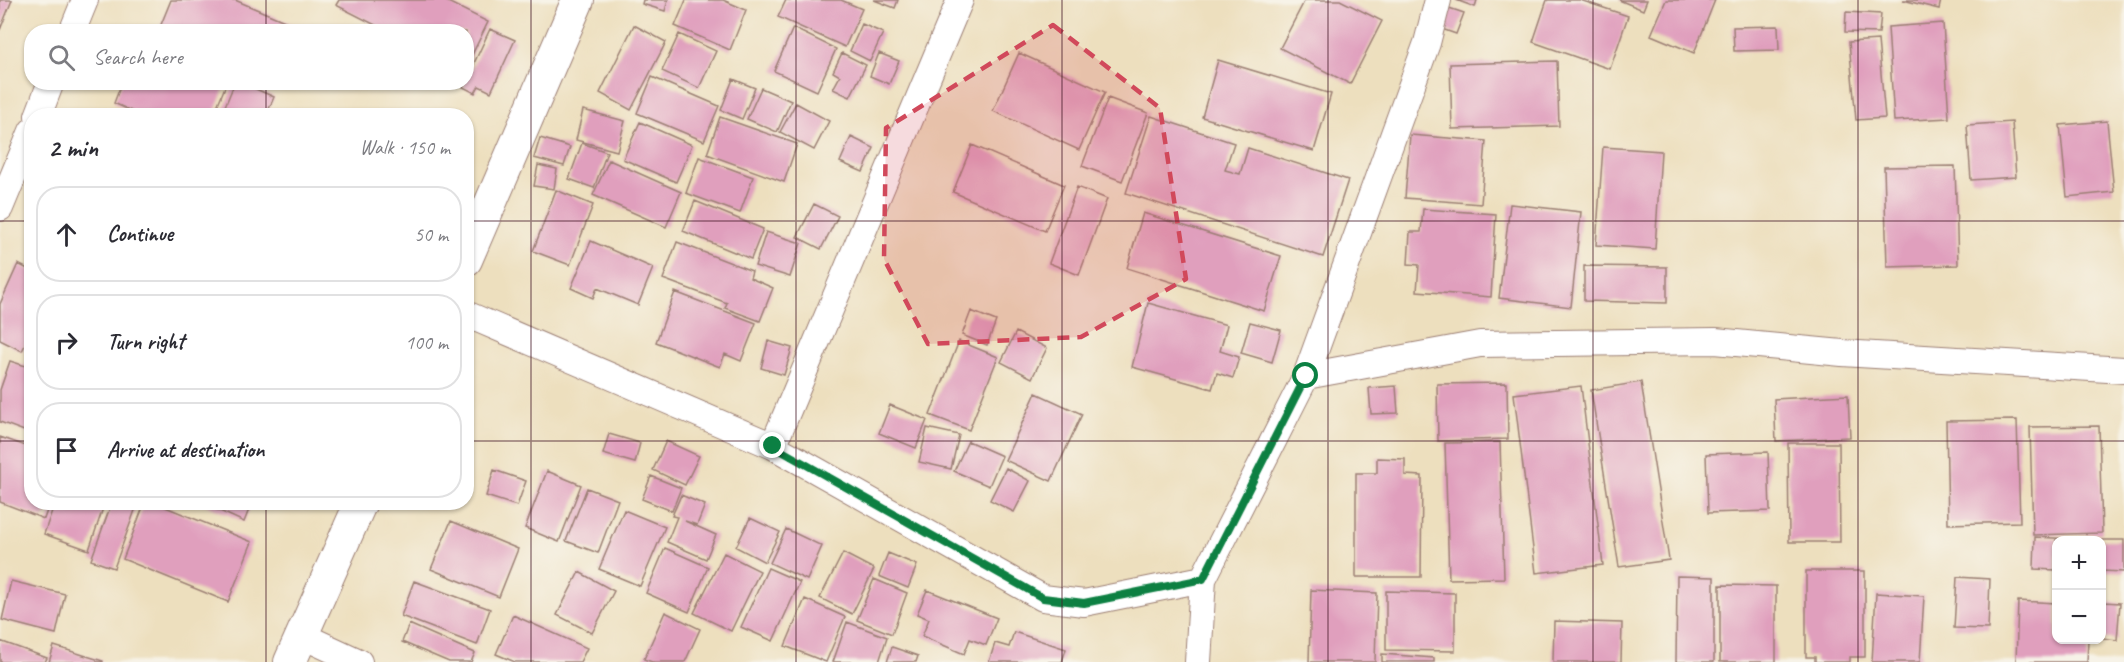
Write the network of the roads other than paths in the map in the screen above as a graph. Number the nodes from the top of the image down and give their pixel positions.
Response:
1 (85, 0) edge
2 (578, 0) edge
3 (960, 0) edge
4 (1437, 0) edge
5 (75, 24) edge
6 (48, 90) edge
7 (41, 108) edge
8 (24, 150) edge
9 (0, 208) edge
10 (474, 241) edge
11 (474, 317) edge
12 (2124, 370) edge
13 (1306, 376) junction
14 (773, 446) junction
15 (357, 510) edge
16 (1203, 579) junction
17 (296, 649) edge
18 (359, 662) edge
19 (1198, 662) edge

1 - 5 street
2 - 10 street
3 - 14 street
4 - 13 street
6 - 7 street
8 - 9 street
11 - 14 street
12 - 13 street
13 - 16 street
14 - 16 street
15 - 17 street
16 - 19 street
17 - 18 street

